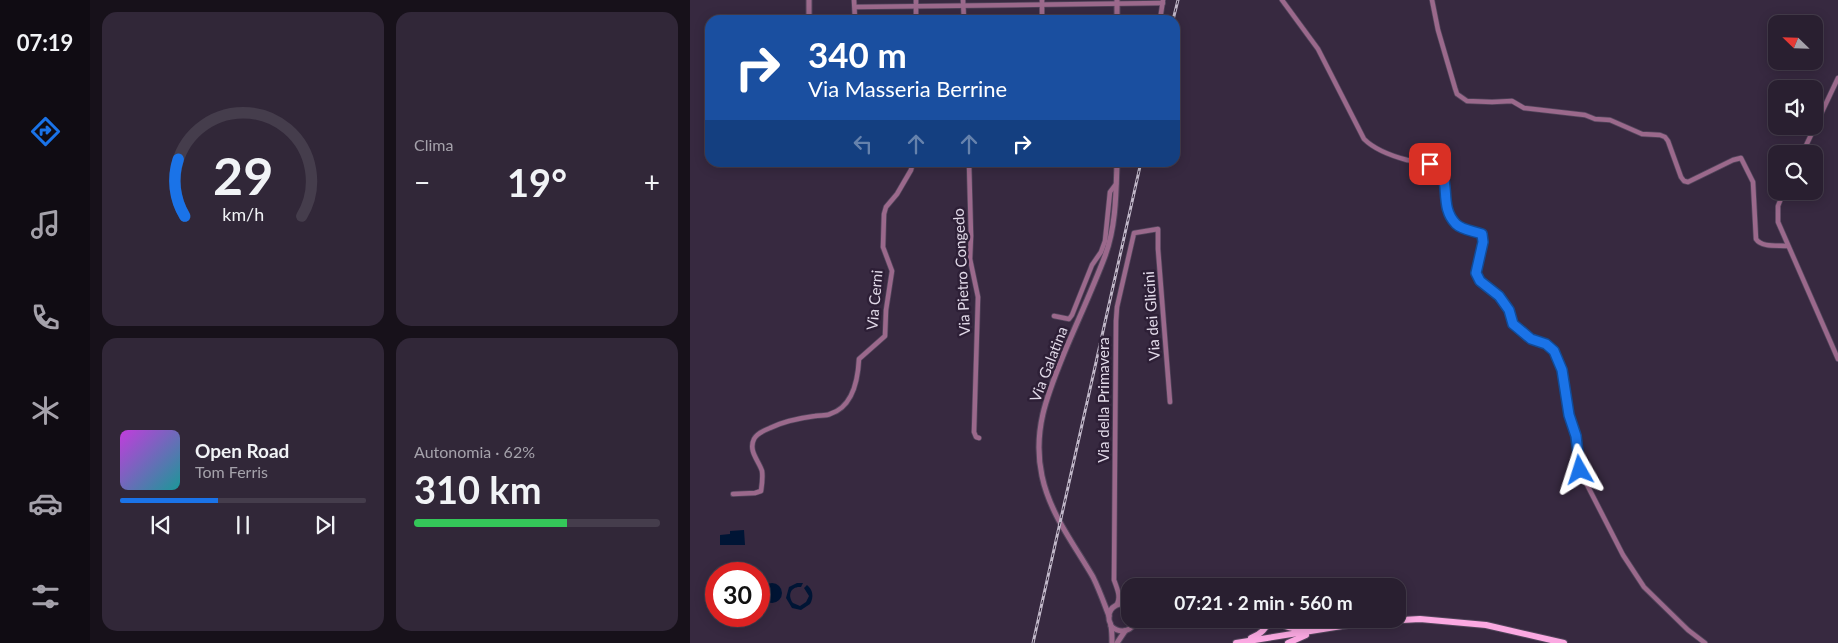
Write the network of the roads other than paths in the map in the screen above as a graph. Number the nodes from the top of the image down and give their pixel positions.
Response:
1 (809, 0) edge
2 (854, 0) edge
3 (916, 0) edge
4 (963, 0) edge
5 (1282, 0) edge
6 (1432, 0) edge
7 (1042, 2) edge
8 (1117, 2) edge
9 (1163, 2) edge
10 (964, 6) junction
11 (855, 7) junction
12 (916, 7) junction
13 (809, 15) edge
14 (855, 15) edge
15 (916, 15) edge
16 (964, 15) edge
17 (1042, 15) edge
18 (1117, 15) edge
19 (1161, 15) edge
20 (1838, 78) edge
21 (1806, 145) edge
22 (912, 167) edge
23 (968, 167) edge
24 (1116, 167) edge
25 (1116, 184) junction
26 (1780, 200) edge
27 (1158, 228) joint
28 (1788, 246) junction
29 (1054, 316) dead end
30 (1838, 360) edge
31 (1170, 402) dead end
32 (979, 438) dead end
33 (733, 494) dead end
34 (1118, 593) junction
35 (1121, 596) edge
36 (1102, 597) junction
37 (1115, 606) junction
38 (1121, 606) edge
39 (1109, 616) junction
40 (1111, 625) junction
41 (1130, 628) edge
42 (1267, 628) edge
43 (1298, 628) edge
44 (1317, 630) junction
45 (1125, 631) junction
46 (1112, 643) edge
47 (1117, 643) edge
48 (1235, 643) edge
49 (1288, 643) edge
50 (1564, 643) edge
51 (1705, 643) edge

1 - 13 street
2 - 11 street
3 - 12 street
4 - 10 street
5 - 51 street
6 - 28 street
7 - 8 street
7 - 10 street
7 - 17 street
8 - 9 street
8 - 18 street
9 - 19 street
10 - 12 street
10 - 16 street
11 - 12 street
11 - 14 street
12 - 15 street
20 - 21 street
22 - 33 street, Via Cerni
23 - 32 street, Via Pietro Congedo
24 - 25 street, Via Galatina
25 - 29 street
25 - 36 street, Via Galatina
26 - 28 street
27 - 31 street, Via dei Glicini
27 - 34 street, Via della Primavera
28 - 30 street
34 - 35 street
34 - 37 street, Via della Primavera
36 - 37 street, Via Galatina
36 - 39 street, Via Galatina
37 - 38 street
37 - 39 street, Via della Primavera
39 - 40 street
40 - 45 street
40 - 46 street
41 - 45 street
42 - 48 main road
43 - 44 main road
44 - 48 main road
44 - 49 main road
44 - 50 main road
45 - 47 street

